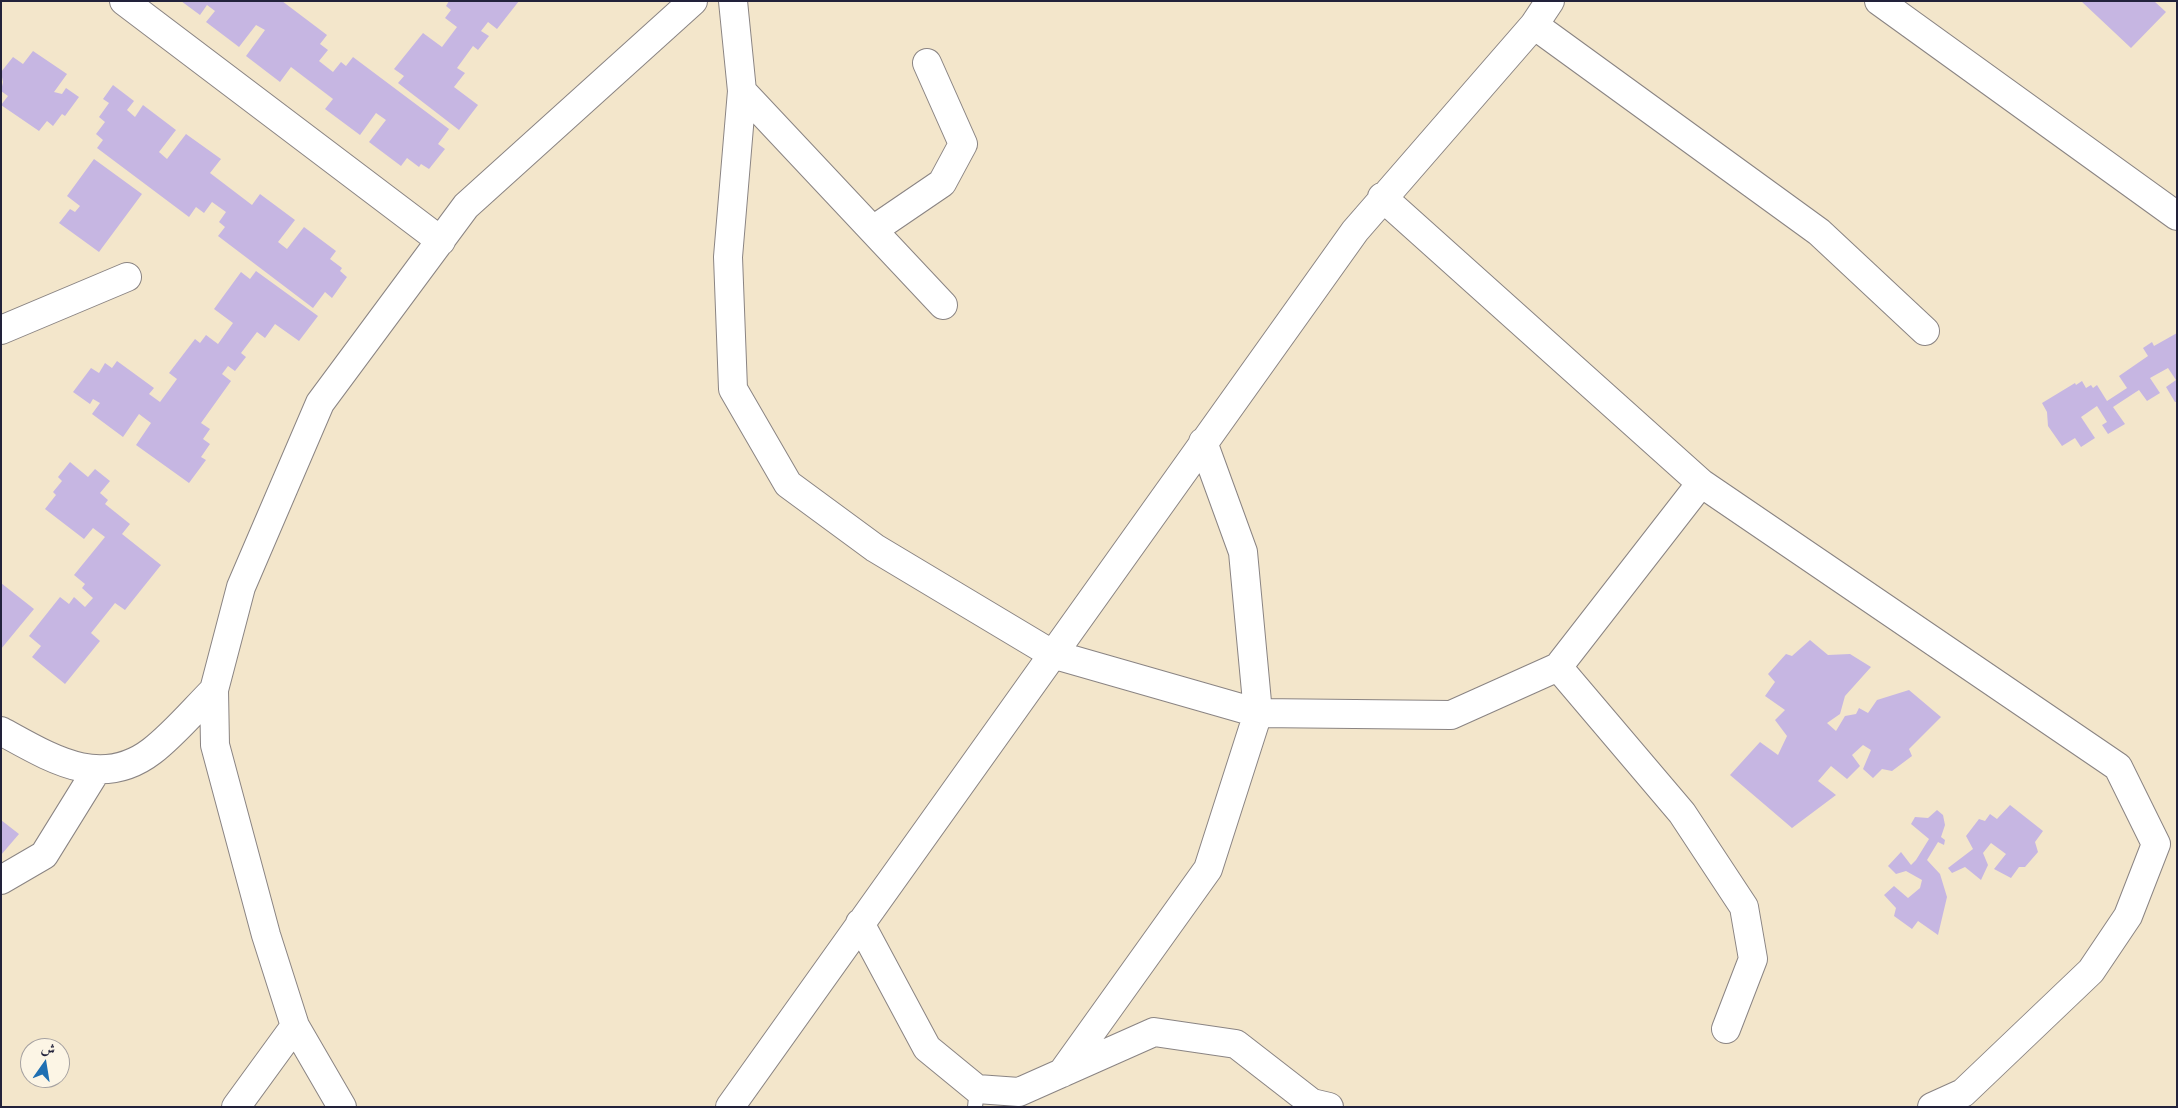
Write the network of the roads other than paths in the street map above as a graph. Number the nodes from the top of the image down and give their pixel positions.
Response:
1 (124, 1) edge
2 (693, 1) edge
3 (732, 1) edge
4 (1550, 1) edge
5 (1879, 1) edge
6 (1534, 25) junction
7 (927, 63) dead end
8 (742, 91) junction
9 (1382, 197) junction
10 (2177, 216) edge
11 (873, 230) junction
12 (441, 241) junction
13 (127, 276) dead end
14 (943, 305) dead end
15 (1, 330) edge
16 (1925, 331) dead end
17 (1203, 442) junction
18 (1701, 483) junction
19 (1052, 654) junction
20 (1558, 668) junction
21 (214, 690) junction
22 (1258, 713) junction
23 (1, 731) edge
24 (96, 771) junction
25 (1, 880) edge
26 (860, 923) junction
27 (295, 1026) junction
28 (1726, 1029) dead end
29 (1062, 1073) junction
30 (976, 1098) edge
31 (236, 1107) edge
32 (342, 1107) edge
33 (730, 1107) edge
34 (1329, 1107) edge
35 (1932, 1107) edge

1 - 12 street
2 - 12 street
3 - 8 street
4 - 6 street
5 - 10 street
6 - 9 street
6 - 16 street
7 - 11 street
8 - 11 street
8 - 19 street
9 - 17 street
9 - 18 street
11 - 14 street
12 - 21 street
13 - 15 street
17 - 19 street
17 - 22 street
18 - 20 street
18 - 35 street
19 - 22 street
19 - 26 street
20 - 22 street
20 - 28 street
21 - 24 street
21 - 27 street
22 - 29 street
23 - 24 street
24 - 25 street
26 - 30 street
26 - 33 street
27 - 31 street
27 - 32 street
29 - 30 street
29 - 34 street

